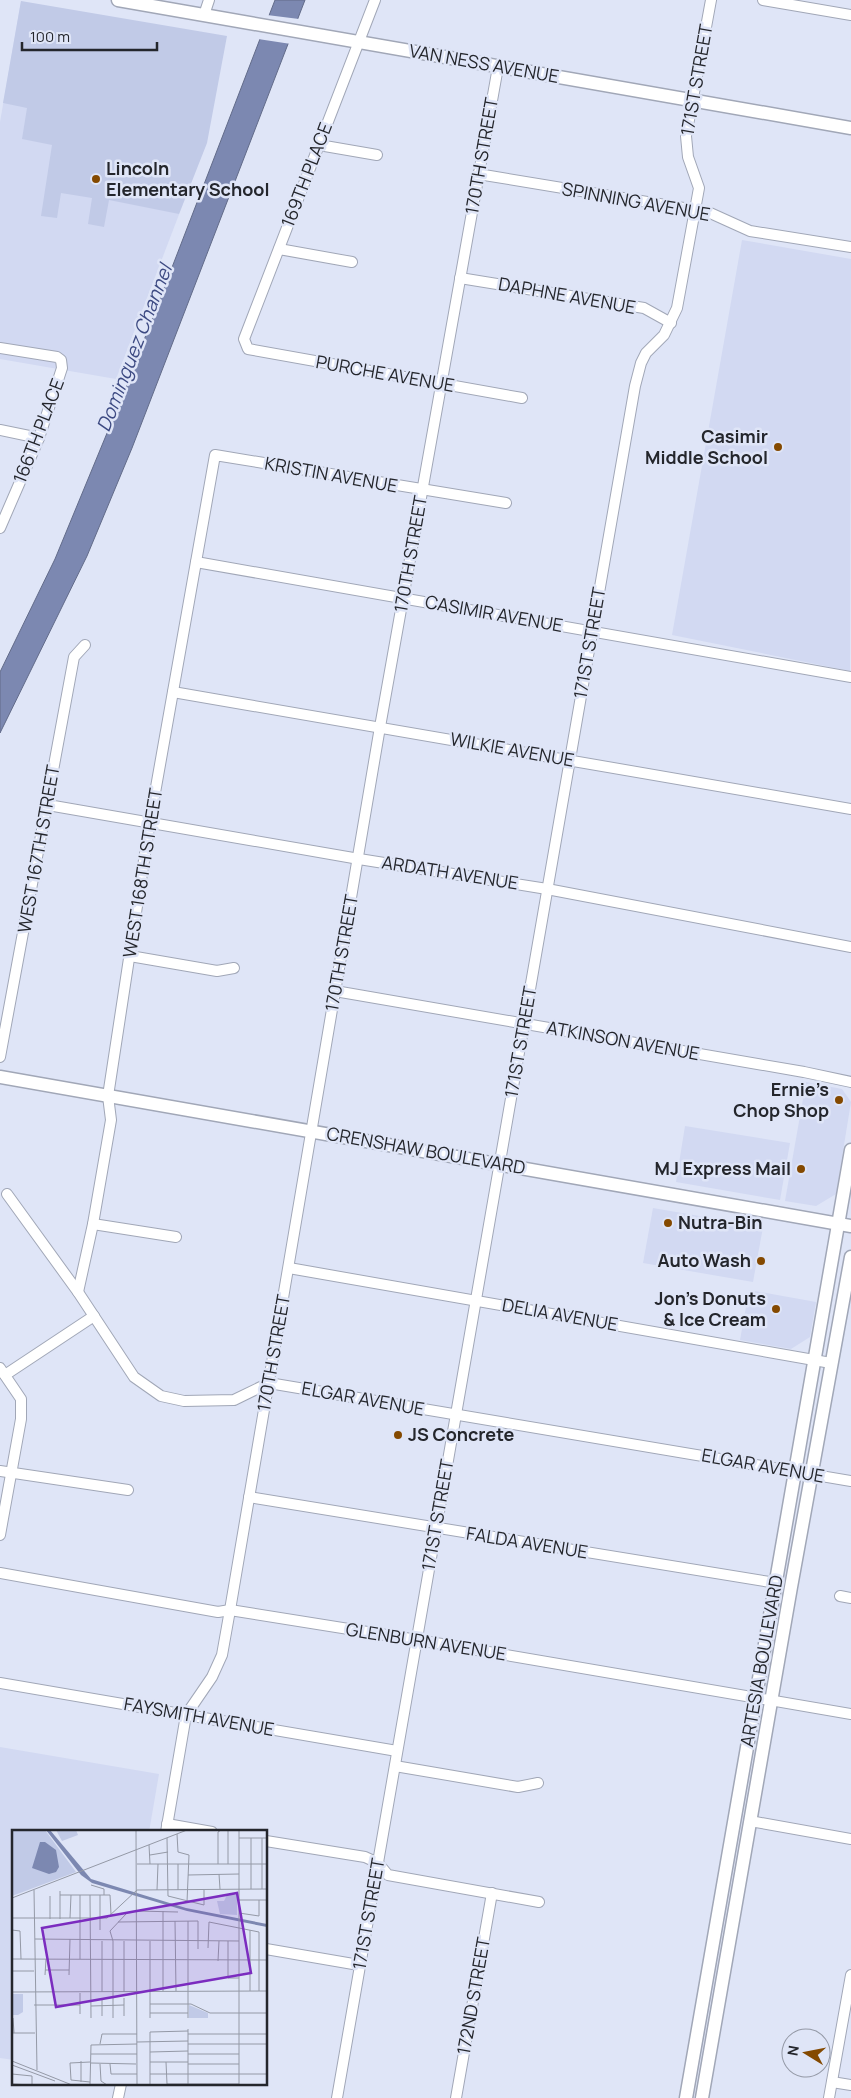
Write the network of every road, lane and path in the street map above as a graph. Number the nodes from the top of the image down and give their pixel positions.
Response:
1 (118, 0) edge
2 (209, 0) edge
3 (375, 0) edge
4 (710, 0) edge
5 (764, 0) edge
6 (204, 15) junction
7 (851, 16) edge
8 (358, 42) junction
9 (498, 67) junction
10 (692, 100) junction
11 (851, 128) edge
12 (319, 145) junction
13 (377, 155) dead end
14 (478, 174) junction
15 (695, 210) junction
16 (851, 247) edge
17 (279, 249) junction
18 (352, 262) dead end
19 (460, 278) junction
20 (671, 323) junction
21 (0, 348) edge
22 (248, 349) joint
23 (441, 384) junction
24 (522, 398) dead end
25 (0, 430) edge
26 (39, 438) junction
27 (215, 455) joint
28 (422, 490) junction
29 (506, 503) dead end
30 (0, 528) edge
31 (196, 562) junction
32 (403, 598) junction
33 (592, 631) junction
34 (85, 645) dead end
35 (851, 677) edge
36 (173, 692) junction
37 (380, 727) junction
38 (570, 761) junction
39 (48, 805) junction
40 (851, 809) edge
41 (150, 821) junction
42 (359, 859) junction
43 (548, 889) junction
44 (851, 947) edge
45 (130, 956) junction
46 (234, 968) dead end
47 (335, 991) junction
48 (525, 1023) junction
49 (0, 1057) edge
50 (0, 1077) edge
51 (851, 1082) edge
52 (108, 1096) junction
53 (311, 1131) junction
54 (851, 1150) edge
55 (499, 1164) junction
56 (7, 1194) dead end
57 (93, 1224) junction
58 (845, 1225) edge
59 (176, 1237) dead end
60 (851, 1257) edge
61 (289, 1268) junction
62 (78, 1292) junction
63 (475, 1300) junction
64 (94, 1316) junction
65 (814, 1360) junction
66 (831, 1363) junction
67 (2, 1372) edge
68 (269, 1383) junction
69 (456, 1415) junction
70 (0, 1471) edge
71 (795, 1472) junction
72 (11, 1473) junction
73 (812, 1475) junction
74 (851, 1481) edge
75 (128, 1490) dead end
76 (249, 1497) junction
77 (436, 1528) junction
78 (0, 1535) edge
79 (0, 1573) edge
80 (776, 1583) junction
81 (840, 1596) dead end
82 (851, 1598) edge
83 (230, 1610) junction
84 (416, 1640) junction
85 (0, 1683) edge
86 (756, 1697) junction
87 (772, 1700) junction
88 (851, 1714) edge
89 (186, 1715) junction
90 (397, 1751) junction
91 (394, 1766) junction
92 (538, 1783) dead end
93 (750, 1821) junction
94 (166, 1828) edge
95 (189, 1830) edge
96 (851, 1838) edge
97 (268, 1841) edge
98 (378, 1863) junction
99 (492, 1893) junction
100 (540, 1902) dead end
101 (268, 1949) edge
102 (359, 1965) junction
103 (851, 1975) edge
104 (832, 2082) junction
105 (851, 2085) edge
106 (337, 2098) edge
107 (456, 2098) edge
108 (686, 2098) edge
109 (702, 2098) edge
110 (829, 2098) edge

1 - 6 main road, VAN NESS AVENUE
2 - 6 street
3 - 8 street, 169TH PLACE
4 - 10 street, 171ST STREET
5 - 7 street
6 - 8 main road, VAN NESS AVENUE
8 - 9 main road, VAN NESS AVENUE
8 - 12 street, 169TH PLACE
9 - 10 main road, VAN NESS AVENUE
9 - 14 street, 170TH STREET
10 - 11 main road, VAN NESS AVENUE
10 - 15 street, 171ST STREET
12 - 13 street
12 - 17 street, 169TH PLACE
14 - 15 street, SPINNING AVENUE
14 - 19 street, 170TH STREET
15 - 16 street, SPINNING AVENUE
15 - 20 street, 171ST STREET
17 - 18 street
17 - 22 street, 169TH PLACE
19 - 20 street, DAPHNE AVENUE
19 - 23 street, 170TH STREET
20 - 33 street, 171ST STREET
21 - 26 street, 166TH PLACE
22 - 23 street, PURCHE AVENUE
23 - 24 street, PURCHE AVENUE
23 - 28 street, 170TH STREET
25 - 26 street
26 - 30 street, 166TH PLACE
27 - 28 street, KRISTIN AVENUE
27 - 31 street, WEST 168TH STREET
28 - 29 street, KRISTIN AVENUE
28 - 32 street, 170TH STREET
31 - 32 street, CASIMIR AVENUE
31 - 36 street, WEST 168TH STREET
32 - 33 street, CASIMIR AVENUE
32 - 37 street, 170TH STREET
33 - 35 street, CASIMIR AVENUE
33 - 38 street, 171ST STREET
34 - 39 street, WEST 167TH STREET
36 - 37 street, WILKIE AVENUE
36 - 41 street, WEST 168TH STREET
37 - 38 street, WILKIE AVENUE
37 - 42 street, 170TH STREET
38 - 40 street, WILKIE AVENUE
38 - 43 street, 171ST STREET
39 - 41 street, ARDATH AVENUE
39 - 49 street, WEST 167TH STREET
41 - 42 street, ARDATH AVENUE
41 - 45 street, WEST 168TH STREET
42 - 43 street, ARDATH AVENUE
42 - 47 street, 170TH STREET
43 - 44 street, ARDATH AVENUE
43 - 48 street, 171ST STREET
45 - 46 street
45 - 52 street, WEST 168TH STREET
47 - 48 street, ATKINSON AVENUE
47 - 53 street, 170TH STREET
48 - 51 street, ATKINSON AVENUE
48 - 55 street, 171ST STREET
50 - 52 main road, CRENSHAW BOULEVARD
52 - 53 main road, CRENSHAW BOULEVARD
52 - 57 street, WEST 168TH STREET
53 - 55 main road, CRENSHAW BOULEVARD
53 - 61 street, 170TH STREET
54 - 58 main road, ARTESIA BOULEVARD
55 - 58 main road, CRENSHAW BOULEVARD
55 - 63 street, 171ST STREET
56 - 62 street
57 - 59 street
57 - 62 street, WEST 168TH STREET
58 - 65 main road, ARTESIA BOULEVARD
60 - 66 main road, ARTESIA BOULEVARD
61 - 63 street, DELIA AVENUE
61 - 68 street, 170TH STREET
62 - 64 street
63 - 65 street, DELIA AVENUE
63 - 69 street, 171ST STREET
64 - 67 street
64 - 68 street
65 - 66 street, DELIA AVENUE
65 - 71 main road, ARTESIA BOULEVARD
66 - 73 main road, ARTESIA BOULEVARD
67 - 72 street
68 - 69 street, ELGAR AVENUE
68 - 76 street, 170TH STREET
69 - 71 street, ELGAR AVENUE
69 - 77 street, 171ST STREET
70 - 72 street
71 - 73 street, ELGAR AVENUE
71 - 80 main road, ARTESIA BOULEVARD
72 - 75 street
72 - 78 street
73 - 74 street, ELGAR AVENUE
73 - 87 main road, ARTESIA BOULEVARD
76 - 77 street, FALDA AVENUE
76 - 83 street, 170TH STREET
77 - 80 street, FALDA AVENUE
77 - 84 street, 171ST STREET
79 - 83 street, GLENBURN AVENUE
80 - 86 main road, ARTESIA BOULEVARD
81 - 82 street
83 - 84 street, GLENBURN AVENUE
83 - 89 street, 170TH STREET
84 - 86 street, GLENBURN AVENUE
84 - 90 street, 171ST STREET
85 - 89 street, FAYSMITH AVENUE
86 - 87 street, GLENBURN AVENUE
86 - 108 main road, ARTESIA BOULEVARD
87 - 88 street, GLENBURN AVENUE
87 - 93 main road, ARTESIA BOULEVARD
89 - 90 street, FAYSMITH AVENUE
89 - 94 street, 170TH STREET
90 - 91 street, 171ST STREET
91 - 92 street
91 - 98 street, 171ST STREET
93 - 96 street
93 - 109 main road, ARTESIA BOULEVARD
94 - 95 street
97 - 98 street
98 - 99 street
98 - 102 street, 171ST STREET
99 - 100 street
99 - 107 street, 172ND STREET
101 - 102 street
102 - 106 street, 171ST STREET
103 - 104 street
104 - 105 street
104 - 110 street

